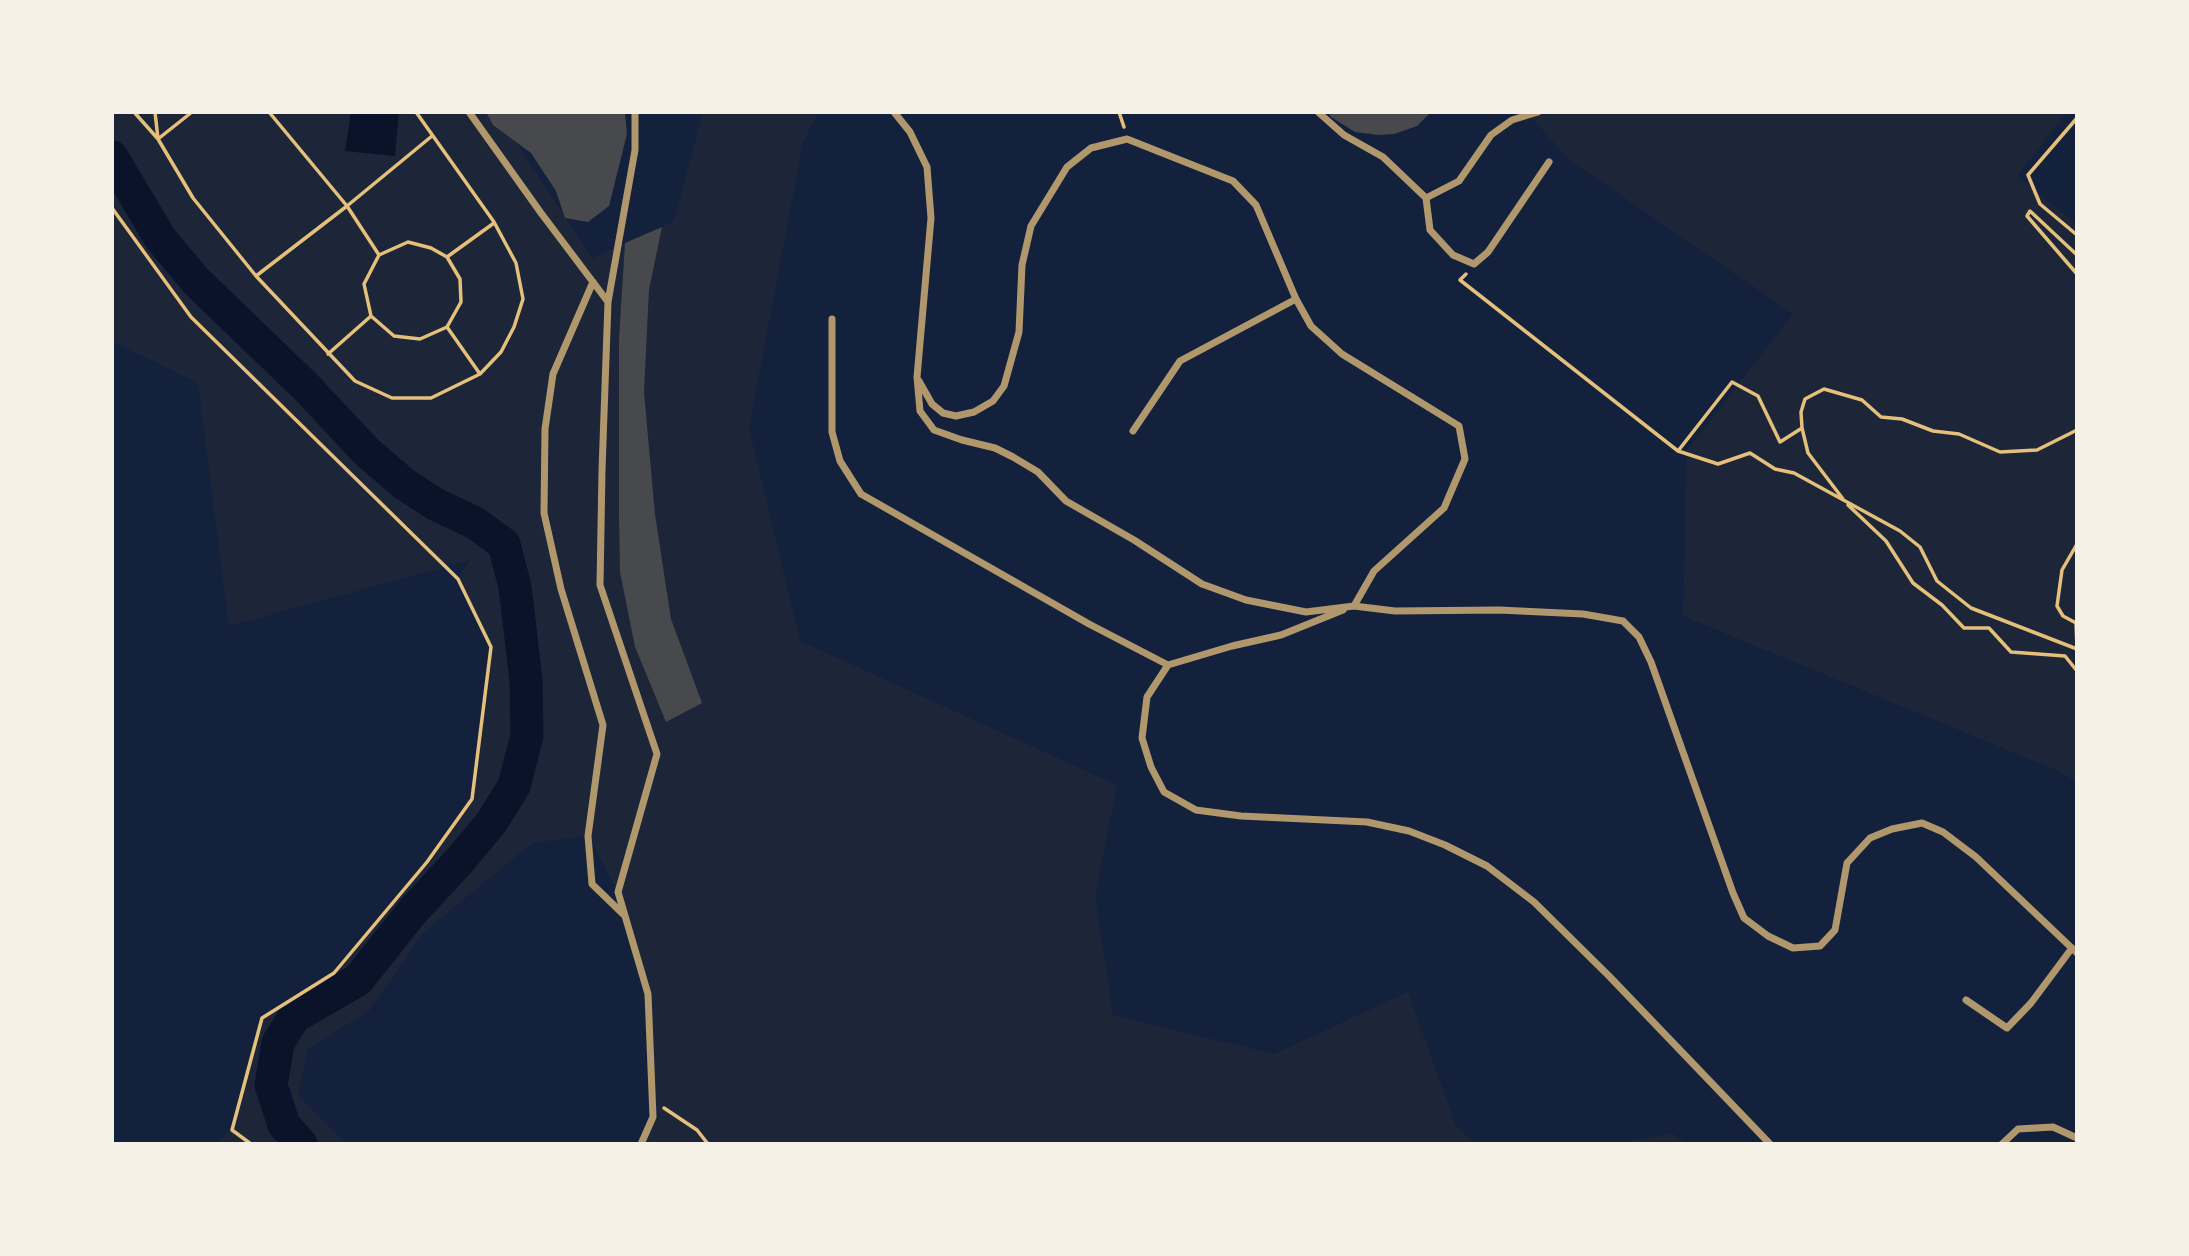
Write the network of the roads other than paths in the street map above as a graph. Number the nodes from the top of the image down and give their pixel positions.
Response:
1 (470, 112) edge
2 (635, 112) edge
3 (894, 112) edge
4 (1318, 112) edge
5 (1538, 112) edge
6 (1549, 162) dead end
7 (1426, 198) junction
8 (593, 282) junction
9 (1296, 299) junction
10 (608, 302) junction
11 (832, 319) dead end
12 (916, 377) junction
13 (1133, 430) dead end
14 (1354, 606) junction
15 (1168, 665) junction
16 (625, 916) junction
17 (2075, 951) edge
18 (1966, 1000) dead end
19 (2077, 1138) edge
20 (642, 1144) edge
21 (1770, 1144) edge
22 (2002, 1144) edge

1 - 8 street
2 - 10 street
3 - 12 street
4 - 7 street
5 - 7 street
6 - 7 street
8 - 10 street
8 - 16 street
9 - 12 street
9 - 13 street
9 - 14 street
10 - 16 street
11 - 15 street
12 - 14 street
14 - 15 street
14 - 17 street
15 - 21 street
16 - 20 street
17 - 18 street
19 - 22 street

